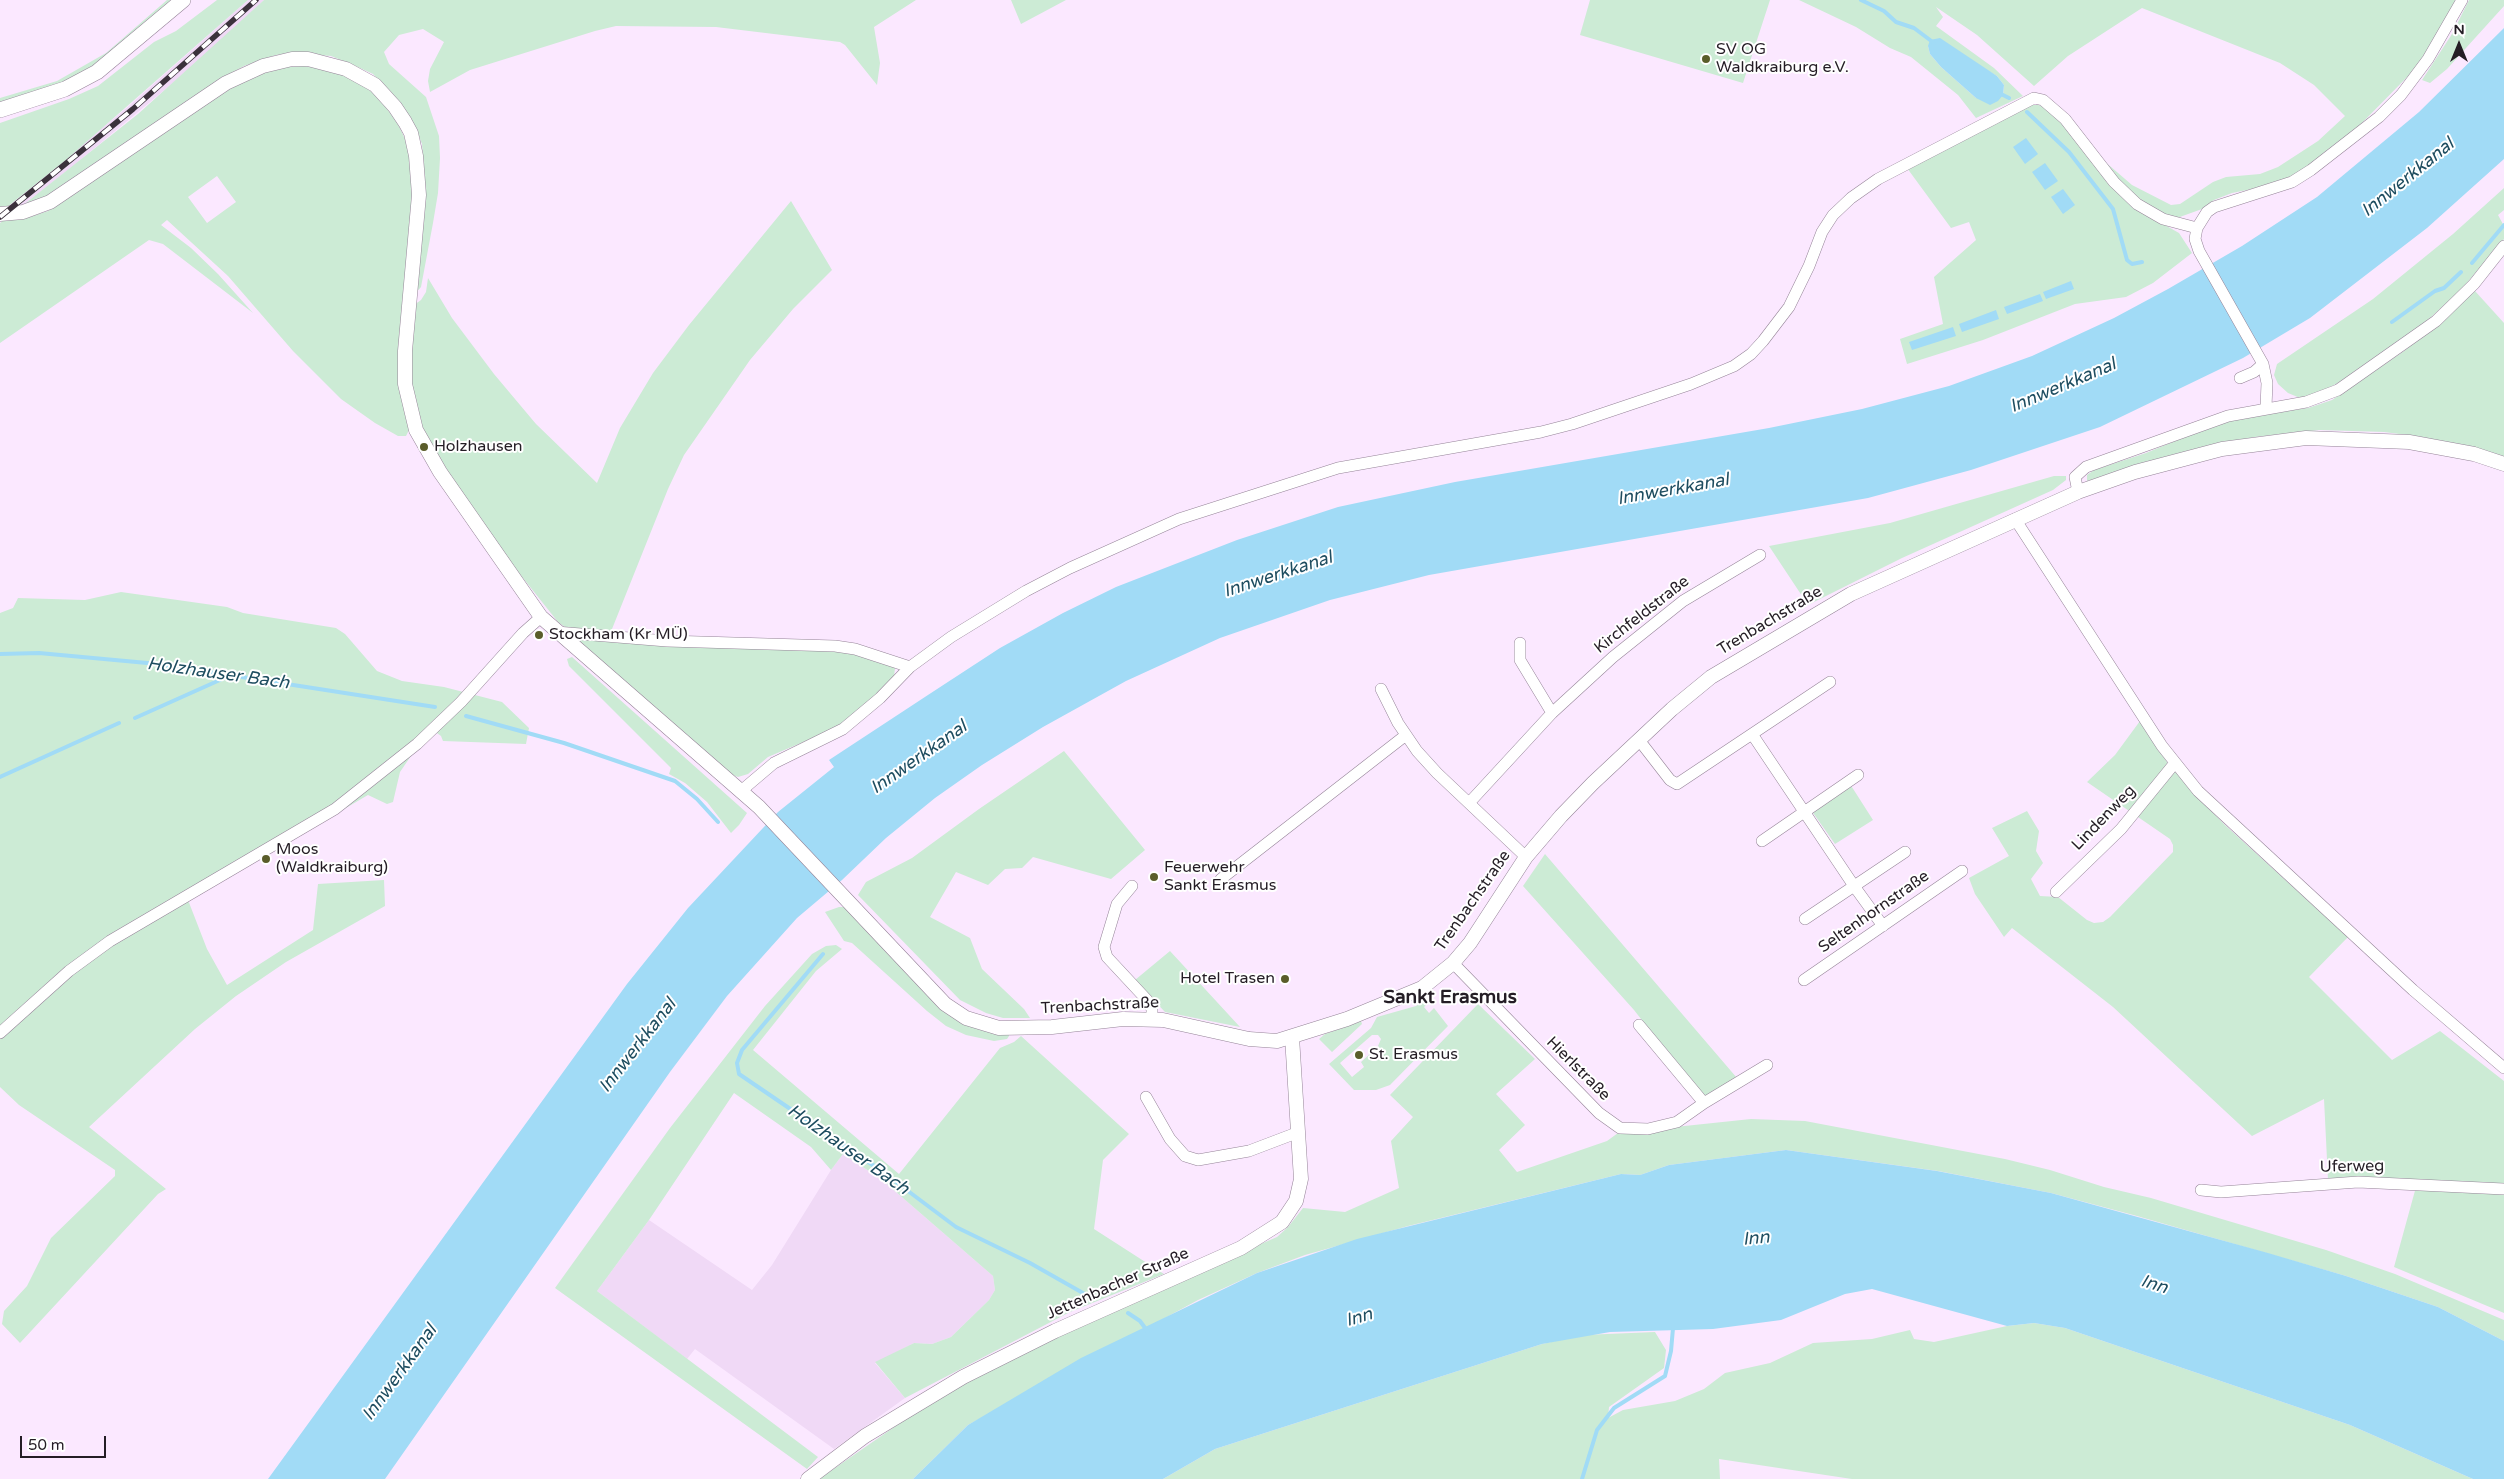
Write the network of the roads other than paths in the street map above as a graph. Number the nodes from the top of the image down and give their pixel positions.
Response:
1 (183, 0) edge
2 (2461, 3) edge
3 (0, 110) edge
4 (0, 214) edge
5 (2197, 228) junction
6 (2504, 246) edge
7 (2261, 360) junction
8 (2240, 378) dead end
9 (2266, 407) junction
10 (2504, 464) edge
11 (2078, 492) junction
12 (2015, 519) junction
13 (1760, 555) dead end
14 (541, 617) junction
15 (556, 632) junction
16 (1520, 644) dead end
17 (910, 667) junction
18 (1830, 682) dead end
19 (1381, 689) dead end
20 (1552, 713) junction
21 (1752, 734) junction
22 (1406, 735) junction
23 (1639, 740) junction
24 (2174, 764) junction
25 (1858, 775) dead end
26 (741, 791) junction
27 (1469, 803) junction
28 (1804, 811) junction
29 (1762, 841) dead end
30 (1905, 852) dead end
31 (1526, 857) junction
32 (1962, 871) dead end
33 (1222, 879) dead end
34 (1132, 886) dead end
35 (1854, 886) junction
36 (2056, 892) dead end
37 (1805, 919) dead end
38 (1883, 926) junction
39 (1453, 963) junction
40 (1804, 980) dead end
41 (1152, 1019) junction
42 (1639, 1025) dead end
43 (0, 1033) edge
44 (1292, 1037) junction
45 (1767, 1065) dead end
46 (2504, 1068) edge
47 (1146, 1097) dead end
48 (1704, 1102) junction
49 (1299, 1132) junction
50 (2504, 1189) edge
51 (2201, 1190) dead end
52 (808, 1479) edge

1 - 3 main road
2 - 5 street
4 - 14 street, Trenbachstraße
5 - 7 street
5 - 17 street
6 - 9 street
7 - 8 street
7 - 9 street
9 - 11 street
10 - 11 street, Trenbachstraße
11 - 12 street, Trenbachstraße
12 - 23 street, Trenbachstraße
12 - 24 street
13 - 20 street, Kirchfeldstraße
14 - 15 street, Trenbachstraße
14 - 43 street
15 - 17 street
15 - 26 street, Trenbachstraße
16 - 20 street
17 - 26 street
18 - 21 street
19 - 22 street
20 - 27 street, Kirchfeldstraße
21 - 23 street
21 - 28 street
22 - 27 street
22 - 33 street
23 - 31 street, Trenbachstraße
24 - 36 street, Lindenweg
24 - 46 street
25 - 28 street
26 - 41 street, Trenbachstraße
27 - 31 street
28 - 29 street
28 - 35 street
30 - 35 street
31 - 39 street, Trenbachstraße
32 - 38 street, Seltenhornstraße
34 - 41 street
35 - 37 street
35 - 38 street
38 - 40 street, Seltenhornstraße
39 - 44 street, Trenbachstraße
39 - 48 street, Hierlstraße
41 - 44 street, Trenbachstraße
42 - 48 street
44 - 49 street, Jettenbacher Straße
45 - 48 street, Hierlstraße
47 - 49 street
49 - 52 street, Jettenbacher Straße
50 - 51 street, Uferweg

